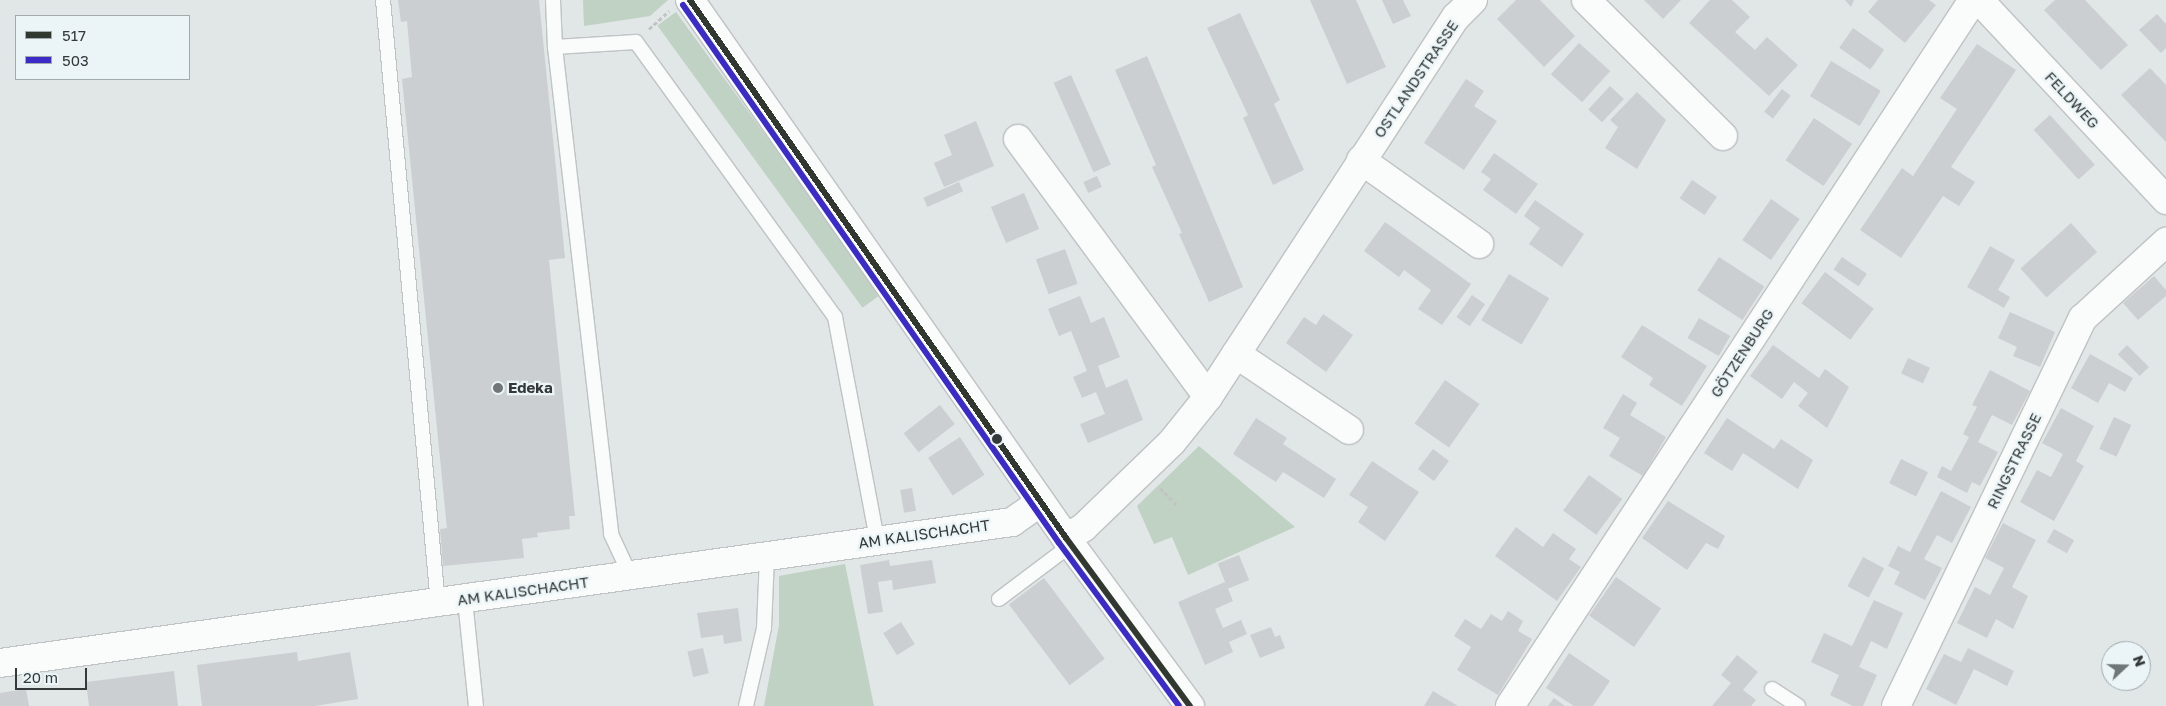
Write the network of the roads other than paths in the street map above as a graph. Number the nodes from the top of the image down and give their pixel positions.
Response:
1 (382, 0) edge
2 (553, 0) edge
3 (1473, 0) edge
4 (1586, 0) edge
5 (1973, 0) edge
6 (1979, 0) edge
7 (682, 3) edge
8 (555, 47) junction
9 (1723, 136) dead end
10 (1018, 139) dead end
11 (1361, 160) junction
12 (2166, 200) edge
13 (2166, 242) edge
14 (1479, 244) dead end
15 (1236, 354) junction
16 (1208, 397) junction
17 (1349, 430) dead end
18 (1041, 502) junction
19 (877, 540) junction
20 (1069, 542) junction
21 (767, 556) junction
22 (630, 575) junction
23 (999, 599) dead end
24 (465, 600) junction
25 (438, 604) junction
26 (0, 662) edge
27 (1772, 688) dead end
28 (476, 706) edge
29 (746, 706) edge
30 (1190, 706) edge
31 (1510, 706) edge
32 (1798, 706) edge
33 (1896, 706) edge

1 - 25 lane
2 - 8 lane
3 - 11 street, OSTLANDSTRASSE
4 - 9 street
5 - 31 street, GÖTZENBURG
6 - 12 street, FELDWEG
7 - 18 street
8 - 19 lane
8 - 22 lane
10 - 16 street
11 - 14 street
11 - 15 street, OSTLANDSTRASSE
13 - 33 street, RINGSTRASSE
15 - 16 street, OSTLANDSTRASSE
15 - 17 street
16 - 20 street, OSTLANDSTRASSE
18 - 19 street, AM KALISCHACHT
18 - 20 street
19 - 21 street, AM KALISCHACHT
20 - 23 lane
20 - 30 street
21 - 22 street, AM KALISCHACHT
21 - 29 lane
22 - 24 street, AM KALISCHACHT
24 - 25 street, AM KALISCHACHT
24 - 28 lane
25 - 26 street, AM KALISCHACHT
27 - 32 lane

